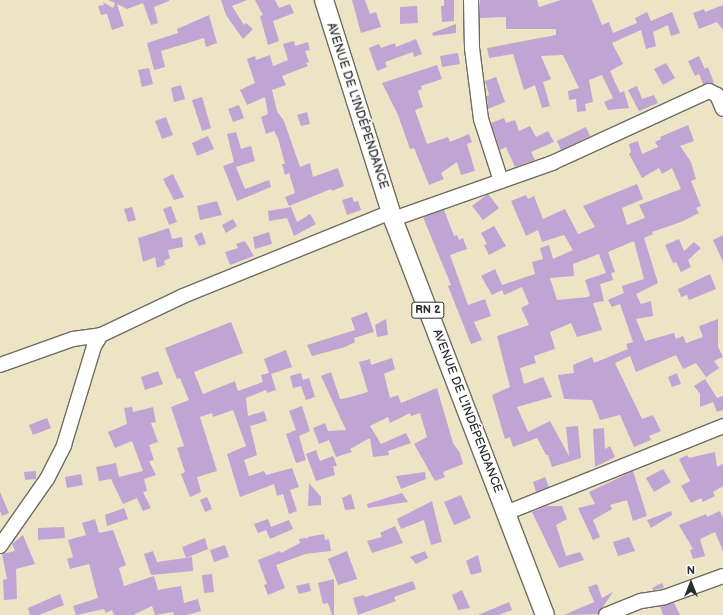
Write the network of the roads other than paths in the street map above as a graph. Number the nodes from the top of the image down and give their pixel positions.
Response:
1 (324, 0) edge
2 (471, 0) edge
3 (723, 109) edge
4 (501, 181) junction
5 (392, 215) junction
6 (101, 335) junction
7 (0, 364) edge
8 (723, 426) edge
9 (506, 513) junction
10 (0, 546) edge
11 (723, 576) edge
12 (545, 615) edge
13 (606, 615) edge

1 - 5 main road, AVENUE DE L'INDÉPENDANCE / RN 2
2 - 4 street
3 - 4 street
4 - 5 street
5 - 6 street
5 - 9 main road, AVENUE DE L'INDÉPENDANCE / RN 2
6 - 7 street
6 - 10 street
8 - 9 street
9 - 12 main road, AVENUE DE L'INDÉPENDANCE / RN 2
11 - 13 street

